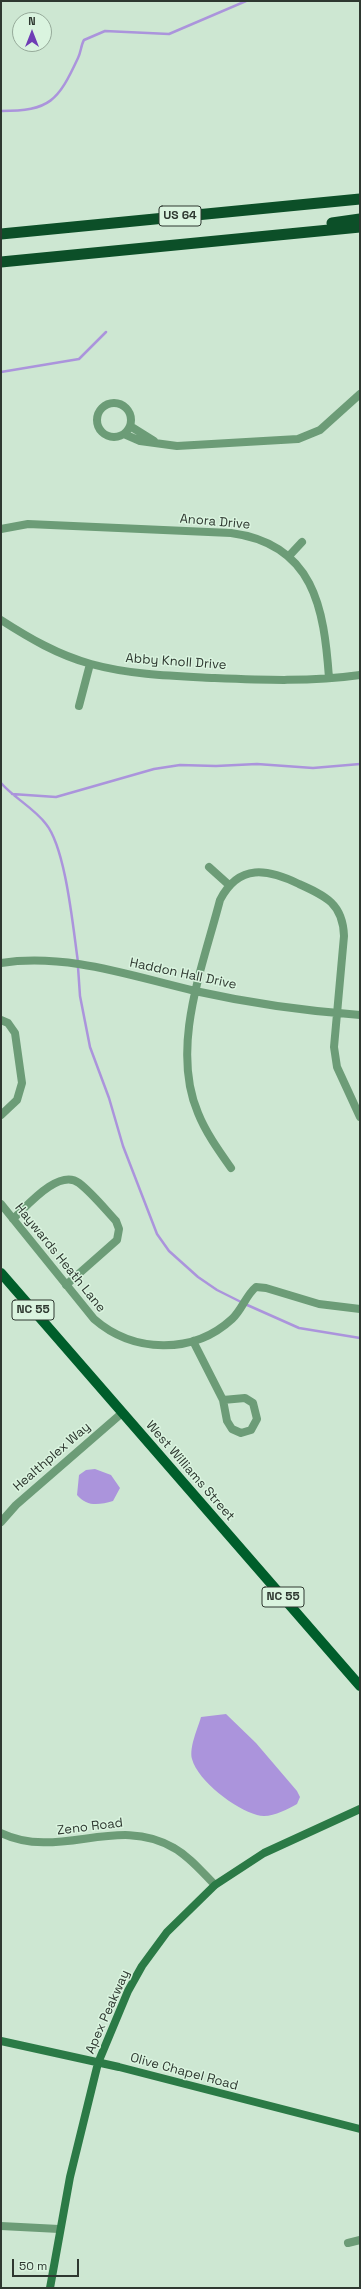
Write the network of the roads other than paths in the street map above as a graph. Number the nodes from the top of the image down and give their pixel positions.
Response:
1 (360, 199) edge
2 (360, 219) edge
3 (360, 227) edge
4 (1, 234) edge
5 (285, 234) junction
6 (1, 262) edge
7 (360, 394) edge
8 (130, 426) junction
9 (124, 434) junction
10 (160, 444) junction
11 (1, 529) edge
12 (302, 542) dead end
13 (289, 556) junction
14 (1, 620) edge
15 (90, 664) junction
16 (360, 675) edge
17 (328, 678) junction
18 (79, 706) dead end
19 (209, 867) dead end
20 (230, 885) junction
21 (1, 963) edge
22 (196, 991) junction
23 (335, 1014) junction
24 (360, 1015) edge
25 (1, 1020) edge
26 (1, 1115) edge
27 (360, 1117) edge
28 (231, 1168) dead end
29 (1, 1204) edge
30 (13, 1219) junction
31 (1, 1273) edge
32 (66, 1285) junction
33 (360, 1309) edge
34 (193, 1341) junction
35 (223, 1400) junction
36 (122, 1412) junction
37 (1, 1522) edge
38 (360, 1686) edge
39 (360, 1809) edge
40 (1, 1833) edge
41 (215, 1885) junction
42 (1, 2041) edge
43 (98, 2062) junction
44 (360, 2129) edge
45 (1, 2226) edge
46 (59, 2229) junction
47 (360, 2240) edge
48 (348, 2243) dead end
49 (50, 2288) edge

1 - 4 highway, US 64
2 - 5 highway
3 - 5 highway, US 64
5 - 6 highway, US 64
7 - 10 street
8 - 9 street
8 - 9 street
8 - 10 street
9 - 10 street
11 - 13 street, Anora Drive
12 - 13 street
13 - 17 street, Anora Drive
14 - 15 street, Abby Knoll Drive
15 - 17 street, Abby Knoll Drive
15 - 18 street
16 - 17 street, Abby Knoll Drive
19 - 20 street
20 - 22 street
20 - 23 street
21 - 22 street, Haddon Hall Drive
22 - 23 street, Haddon Hall Drive
22 - 28 street
23 - 24 street, Haddon Hall Drive
23 - 27 street
25 - 26 street
29 - 30 street, Haywards Heath Lane
30 - 32 street, Haywards Heath Lane
30 - 32 street
31 - 36 main road, West Williams Street / NC 55
32 - 34 street, Haywards Heath Lane
33 - 34 street, Haywards Heath Lane
34 - 35 street
35 - 35 street
36 - 37 street, Healthplex Way
36 - 38 main road, West Williams Street / NC 55
39 - 41 main road, Apex Peakway
40 - 41 street, Zeno Road
41 - 43 main road, Apex Peakway
42 - 43 main road, Olive Chapel Road
43 - 44 main road, Olive Chapel Road
43 - 46 main road, Apex Peakway
45 - 46 street
46 - 49 main road, Apex Peakway
47 - 48 street

